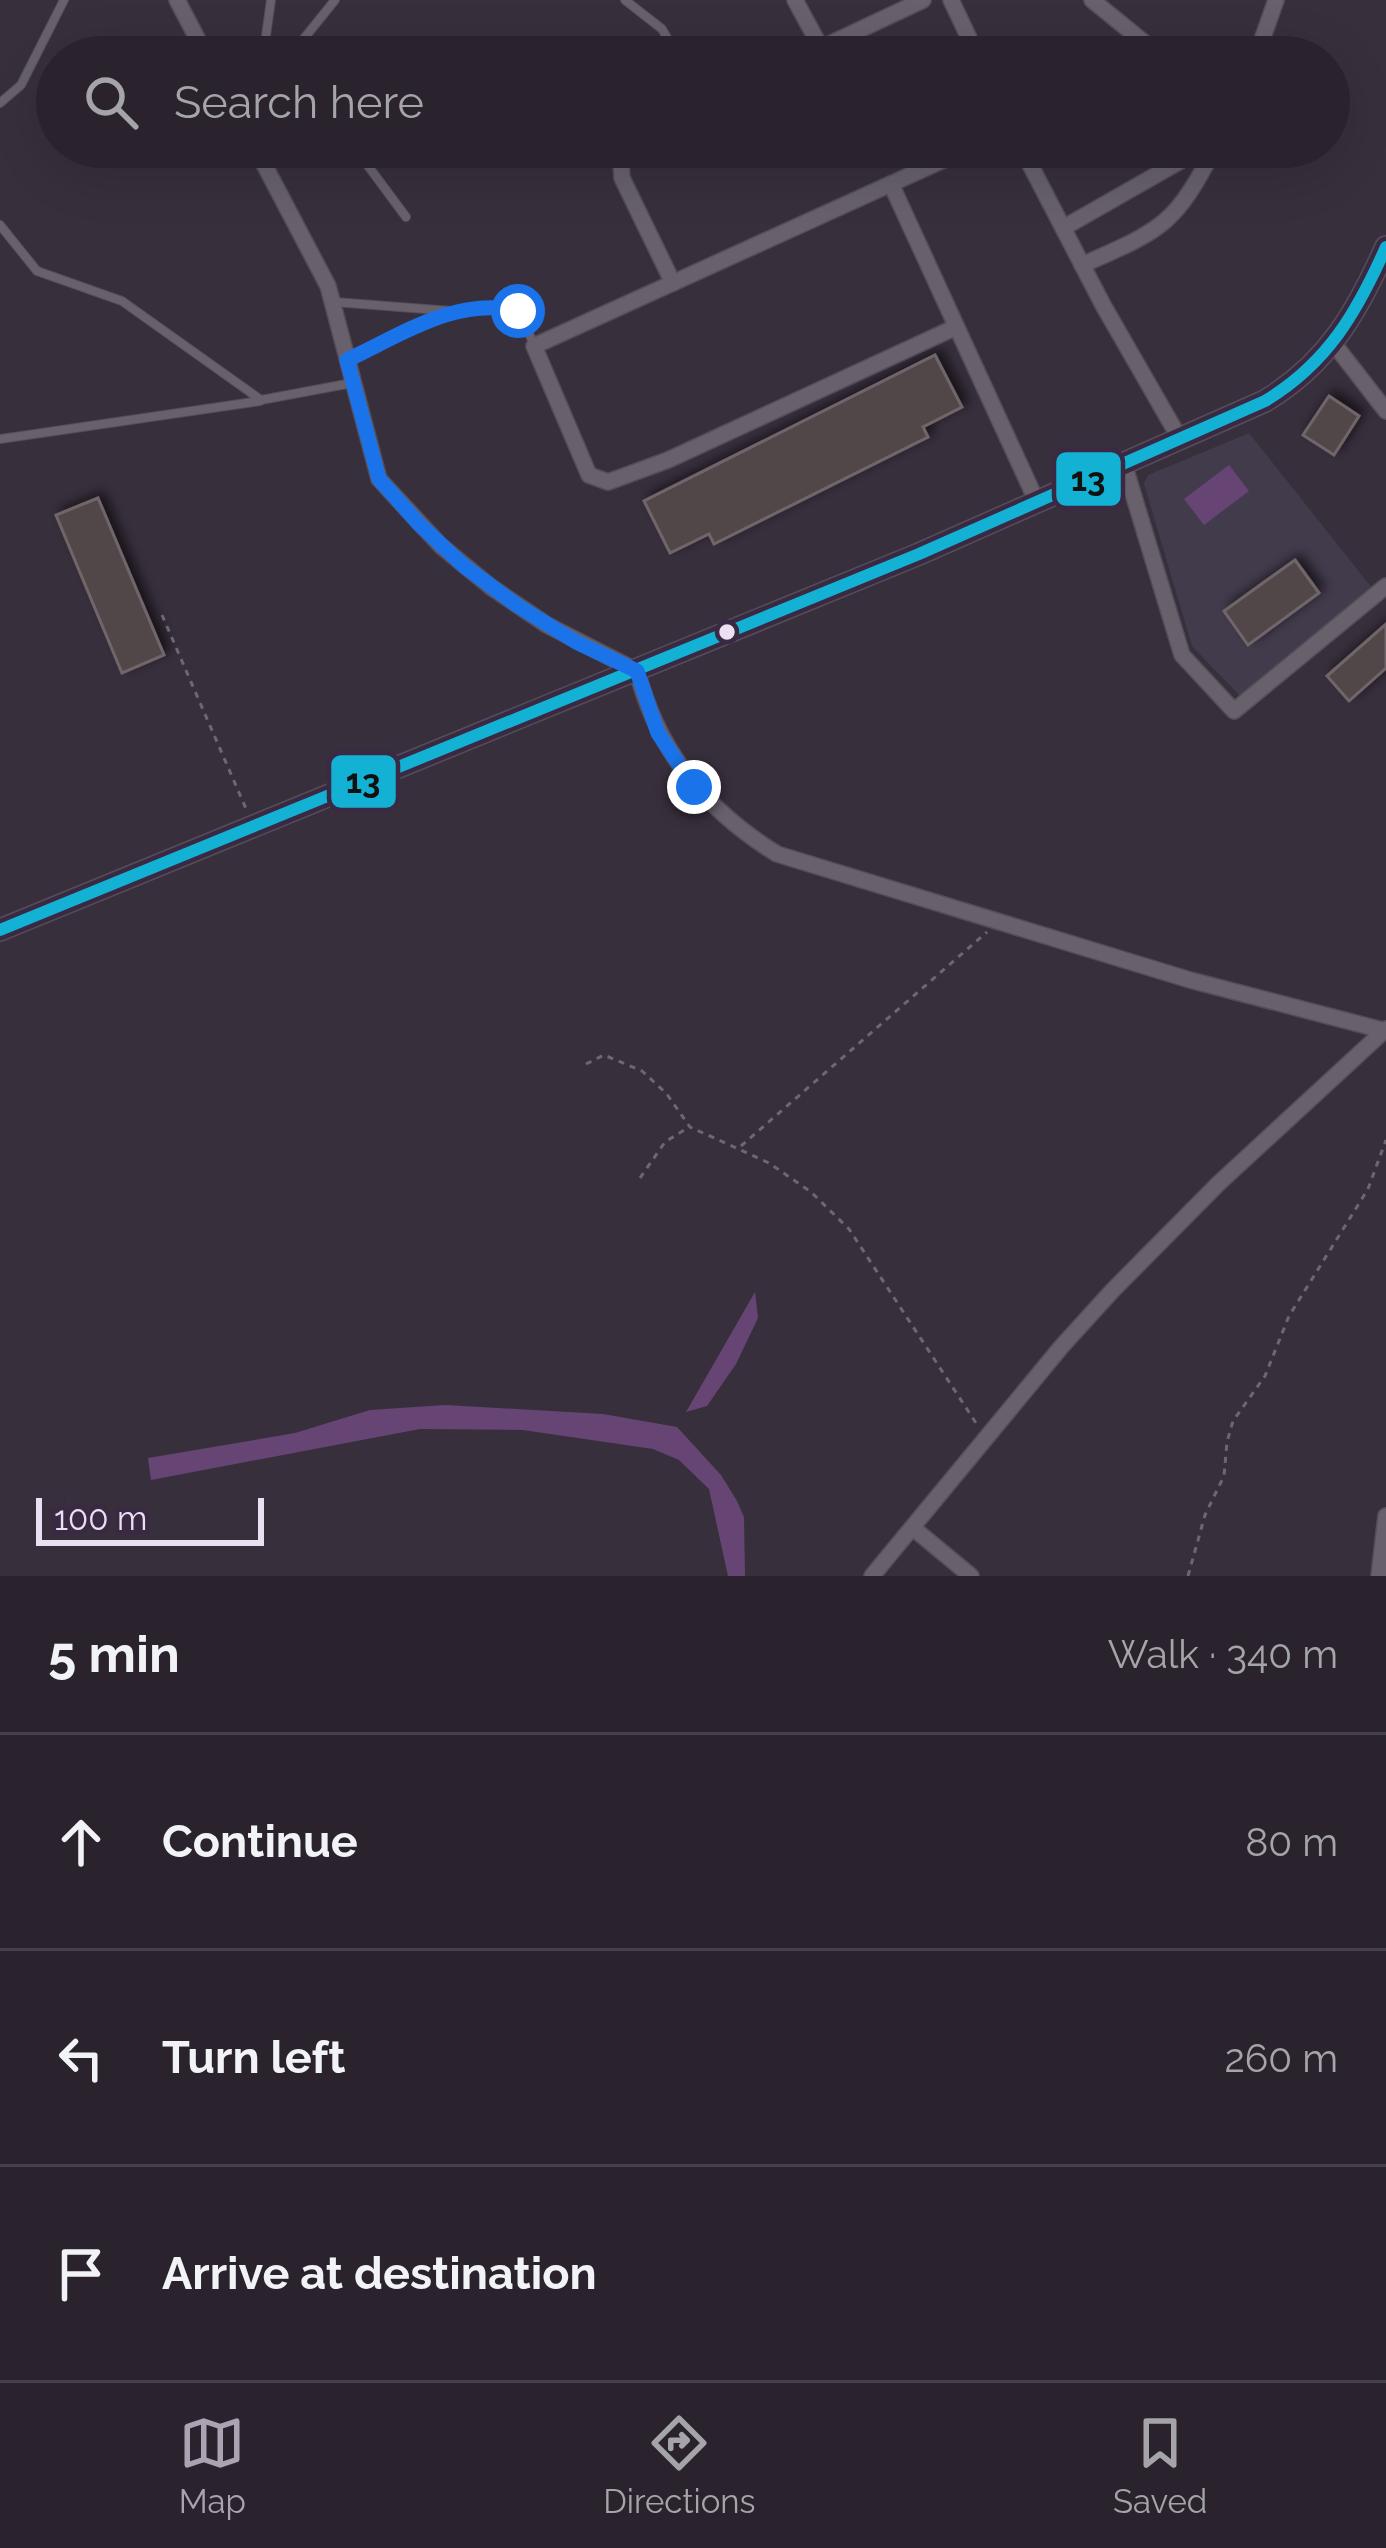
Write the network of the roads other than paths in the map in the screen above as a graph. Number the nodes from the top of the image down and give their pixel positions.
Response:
1 (64, 0) edge
2 (176, 0) edge
3 (271, 0) edge
4 (335, 0) edge
5 (625, 0) edge
6 (795, 0) edge
7 (922, 0) edge
8 (951, 0) edge
9 (1092, 0) edge
10 (1276, 0) edge
11 (46, 36) edge
12 (196, 36) edge
13 (266, 36) edge
14 (307, 36) edge
15 (666, 36) edge
16 (814, 36) edge
17 (846, 36) edge
18 (968, 36) edge
19 (1136, 36) edge
20 (1263, 36) edge
21 (36, 55) edge
22 (0, 104) edge
23 (266, 168) edge
24 (369, 168) edge
25 (621, 168) edge
26 (926, 168) edge
27 (1032, 168) edge
28 (1168, 168) edge
29 (1204, 168) edge
30 (891, 184) junction
31 (406, 218) dead end
32 (0, 225) edge
33 (1063, 228) junction
34 (1386, 247) edge
35 (1082, 265) junction
36 (673, 283) junction
37 (332, 302) junction
38 (453, 311) junction
39 (956, 327) junction
40 (1334, 344) junction
41 (534, 346) junction
42 (347, 360) junction
43 (353, 382) junction
44 (261, 400) junction
45 (1386, 411) edge
46 (0, 439) edge
47 (1180, 439) junction
48 (1124, 464) junction
49 (1036, 502) junction
50 (1386, 586) edge
51 (637, 671) junction
52 (0, 930) edge
53 (1386, 1031) edge
54 (1386, 1516) edge
55 (913, 1528) junction
56 (872, 1576) edge
57 (971, 1576) edge
58 (1379, 1576) edge

1 - 11 lane
2 - 12 street
3 - 13 lane
4 - 14 lane
5 - 15 lane
6 - 16 street
7 - 17 street
8 - 18 street
9 - 19 street
10 - 20 street
21 - 22 lane
23 - 37 street
24 - 31 lane
25 - 36 street
26 - 30 street
27 - 33 street
28 - 33 street
29 - 35 street
30 - 36 street
30 - 39 street
32 - 44 lane
33 - 35 street
34 - 40 street
35 - 47 street
36 - 41 street
37 - 38 lane
37 - 42 street
38 - 41 lane
38 - 42 lane
39 - 41 street
39 - 49 street
40 - 45 street
40 - 47 street
42 - 43 street
43 - 44 lane
43 - 51 street
44 - 46 lane
47 - 48 street
48 - 49 street
48 - 50 street
49 - 51 street
51 - 52 street
51 - 53 street
53 - 55 street
54 - 58 street
55 - 56 street
55 - 57 street

